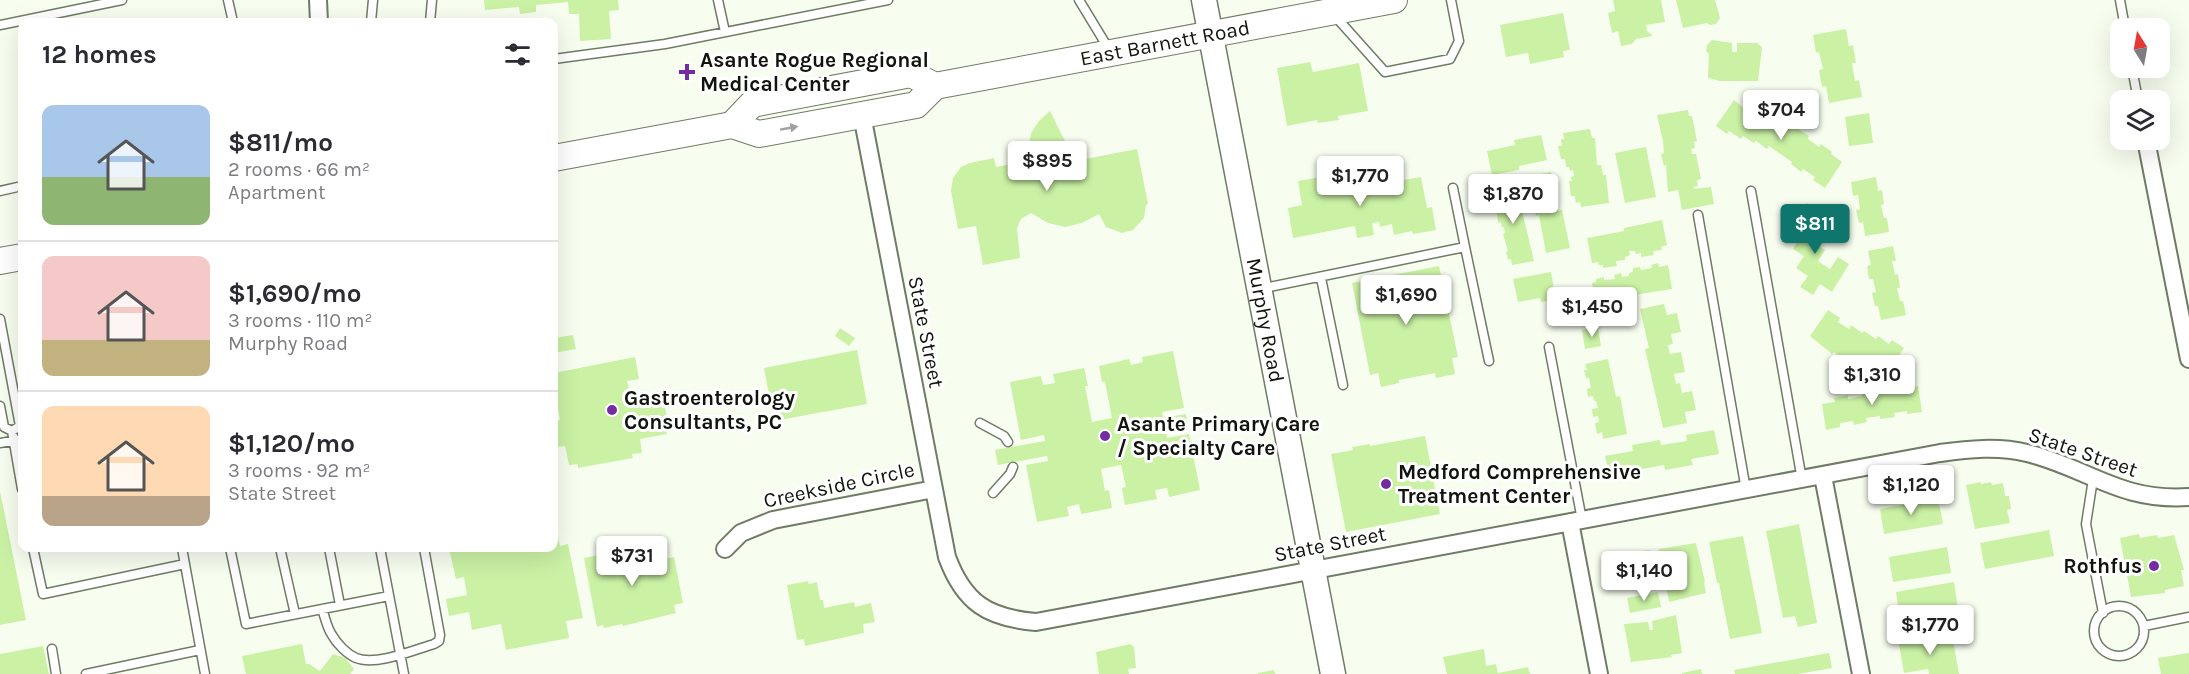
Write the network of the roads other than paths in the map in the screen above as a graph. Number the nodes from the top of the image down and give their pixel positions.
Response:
1 (122, 0) edge
2 (228, 0) edge
3 (318, 0) edge
4 (373, 0) edge
5 (432, 0) edge
6 (718, 0) edge
7 (888, 0) edge
8 (1079, 0) edge
9 (1204, 0) edge
10 (1394, 0) edge
11 (1451, 0) edge
12 (2120, 0) edge
13 (1330, 12) junction
14 (34, 18) edge
15 (232, 18) edge
16 (318, 18) edge
17 (371, 18) edge
18 (430, 18) edge
19 (2123, 18) edge
20 (18, 21) edge
21 (0, 25) edge
22 (725, 32) junction
23 (1210, 35) junction
24 (1112, 53) junction
25 (558, 58) edge
26 (935, 86) junction
27 (862, 115) junction
28 (732, 125) junction
29 (2148, 150) edge
30 (558, 157) edge
31 (18, 187) edge
32 (1453, 188) dead end
33 (1751, 190) dead end
34 (0, 191) edge
35 (1698, 215) dead end
36 (1465, 247) junction
37 (18, 258) edge
38 (0, 261) edge
39 (1321, 278) junction
40 (1260, 289) junction
41 (0, 319) edge
42 (1549, 347) dead end
43 (2189, 358) edge
44 (1489, 361) dead end
45 (1342, 385) dead end
46 (0, 406) edge
47 (18, 415) edge
48 (980, 423) dead end
49 (16, 437) edge
50 (1008, 442) dead end
51 (0, 443) edge
52 (18, 454) edge
53 (1013, 467) dead end
54 (1823, 476) junction
55 (2093, 479) junction
56 (1802, 480) junction
57 (934, 489) junction
58 (1746, 490) junction
59 (993, 493) dead end
60 (2189, 497) edge
61 (1576, 521) junction
62 (724, 549) dead end
63 (34, 552) edge
64 (183, 552) edge
65 (231, 552) edge
66 (281, 552) edge
67 (330, 552) edge
68 (381, 552) edge
69 (425, 552) edge
70 (185, 564) junction
71 (1313, 570) junction
72 (389, 596) junction
73 (340, 605) junction
74 (322, 609) junction
75 (2103, 613) junction
76 (295, 614) junction
77 (2189, 617) edge
78 (2144, 626) junction
79 (52, 650) dead end
80 (200, 650) junction
81 (400, 654) junction
82 (56, 674) edge
83 (86, 674) edge
84 (205, 674) edge
85 (404, 674) edge
86 (1334, 674) edge
87 (1599, 674) edge
88 (1861, 674) edge

1 - 14 lane
2 - 15 lane
3 - 16 street
4 - 17 lane
5 - 18 lane
6 - 22 lane
7 - 22 lane
8 - 24 lane
9 - 23 street, Murphy Road
10 - 13 main road, East Barnett Road
11 - 13 lane
12 - 19 lane
13 - 23 main road, East Barnett Road
20 - 21 lane
22 - 25 lane
23 - 24 main road, East Barnett Road
23 - 40 street, Murphy Road
24 - 26 main road, East Barnett Road
26 - 27 main road
26 - 28 main road
28 -> 27 main road
27 - 57 street, State Street
28 - 30 main road
29 - 43 street
31 - 34 lane
32 - 36 lane
33 - 56 lane
35 - 58 lane
36 - 39 lane
36 - 44 lane
37 - 38 main road
39 - 40 lane
39 - 45 lane
40 - 71 street, Murphy Road
41 - 47 lane
42 - 61 lane
46 - 49 lane
48 - 50 lane
49 - 51 lane
49 - 52 lane
53 - 59 lane
54 - 55 street, State Street
54 - 56 street, State Street
54 - 88 street
55 - 60 street, State Street
55 - 75 lane
56 - 58 street, State Street
57 - 62 street, Creekside Circle
57 - 71 street, State Street
58 - 61 street, State Street
61 - 71 street, State Street
61 - 87 street
63 - 70 lane
64 - 70 lane
65 - 76 lane
66 - 76 lane
67 - 73 lane
68 - 72 lane
69 - 81 lane
70 - 80 lane
71 - 86 street, Murphy Road
72 - 73 lane
72 - 81 lane
73 - 74 lane
74 - 76 lane
74 - 81 lane
75 - 78 lane
75 - 78 lane
77 - 78 lane
79 - 82 lane
80 - 83 lane
80 - 84 lane
81 - 85 lane

